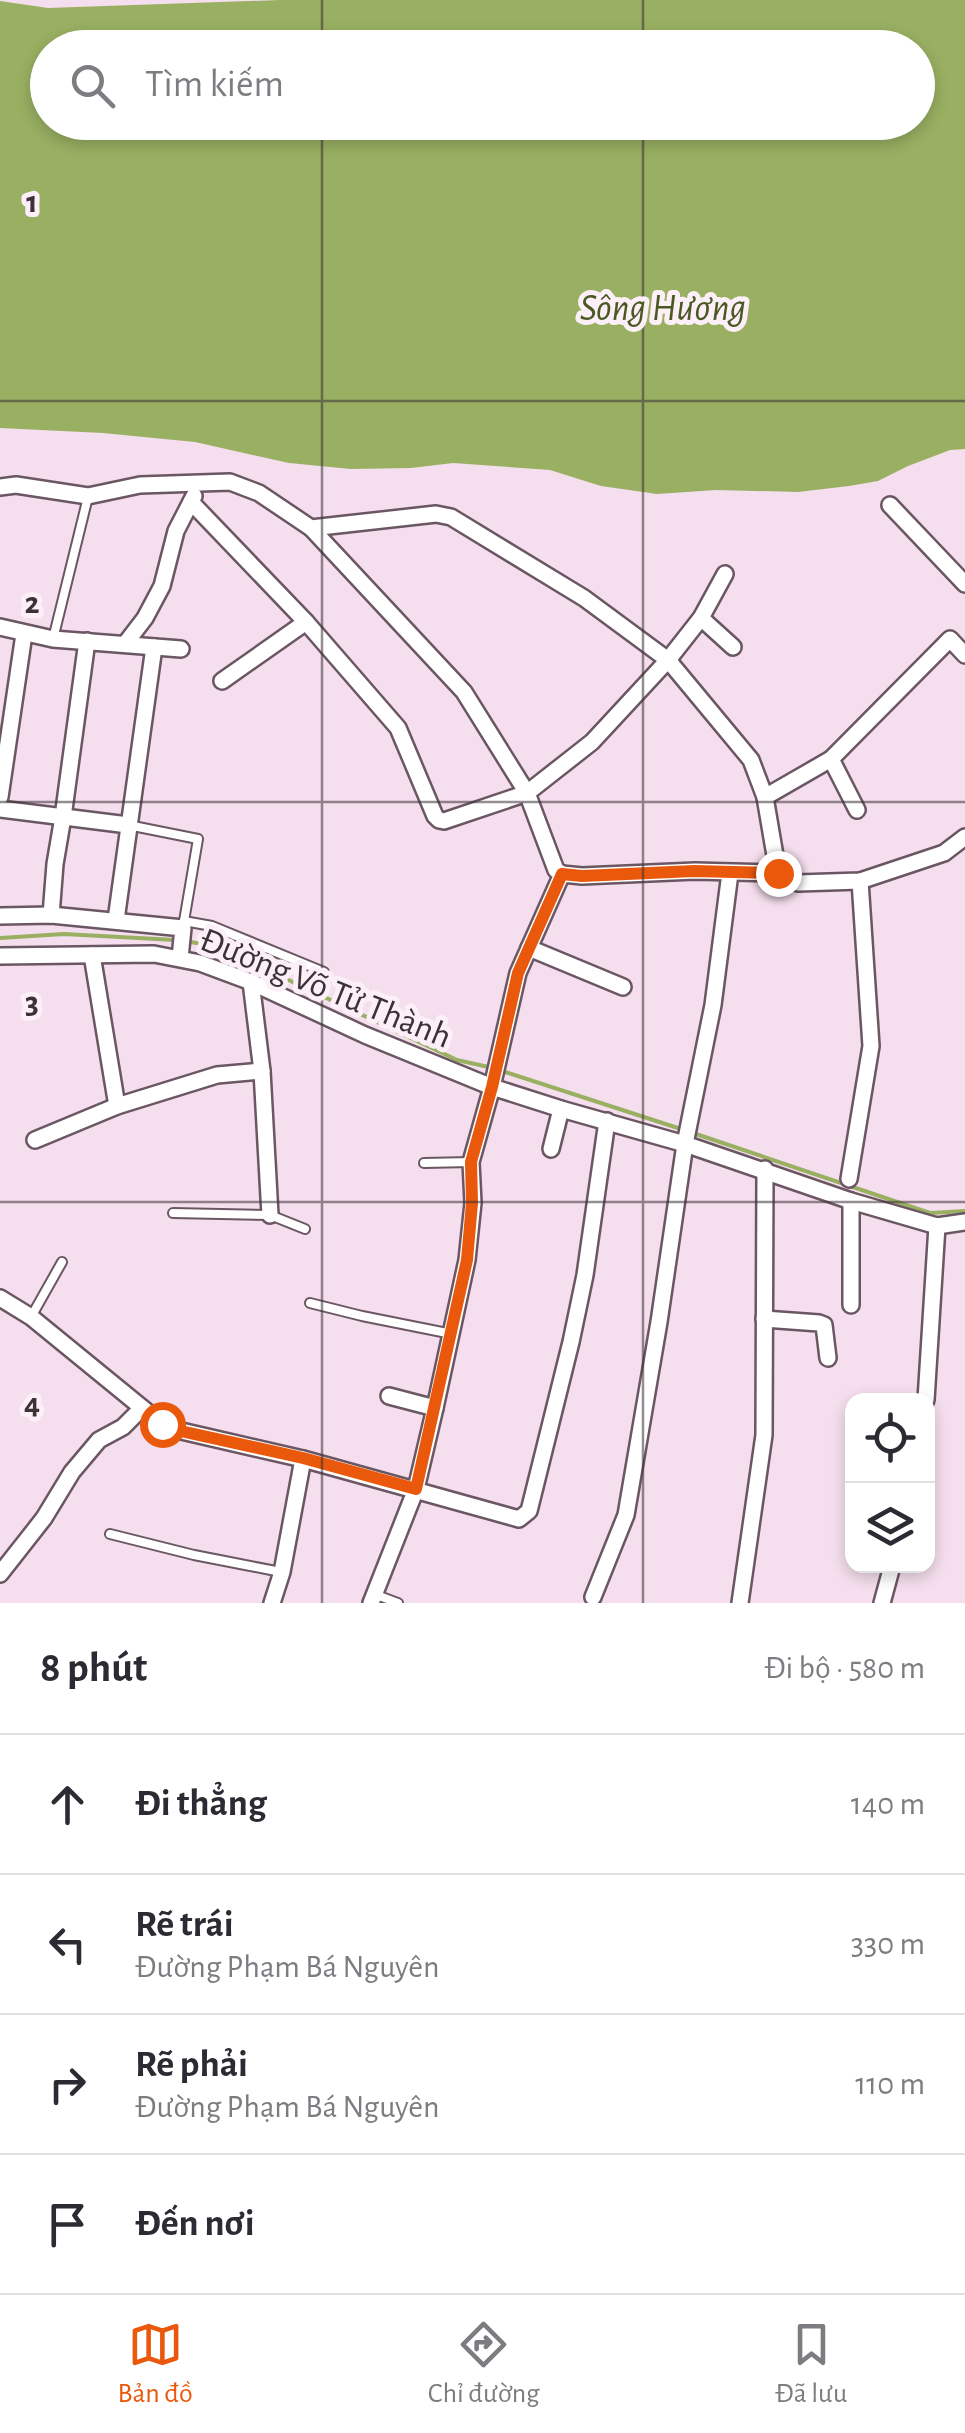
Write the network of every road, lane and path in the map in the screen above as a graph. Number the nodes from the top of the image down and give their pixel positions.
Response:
1 (200, 483) junction
2 (0, 487) edge
3 (88, 496) junction
4 (191, 502) junction
5 (890, 504) dead end
6 (311, 528) junction
7 (725, 574) dead end
8 (965, 584) edge
9 (701, 618) junction
10 (306, 622) junction
11 (0, 627) edge
12 (24, 634) junction
13 (54, 638) junction
14 (87, 641) junction
15 (124, 644) junction
16 (154, 646) junction
17 (733, 646) dead end
18 (181, 649) dead end
19 (965, 655) edge
20 (668, 660) junction
21 (222, 681) dead end
22 (831, 760) junction
23 (527, 793) junction
24 (765, 797) junction
25 (0, 798) edge
26 (0, 809) edge
27 (857, 810) dead end
28 (63, 816) junction
29 (128, 825) junction
30 (965, 836) edge
31 (730, 873) junction
32 (778, 873) junction
33 (562, 874) junction
34 (860, 882) junction
35 (51, 915) junction
36 (0, 916) edge
37 (116, 920) junction
38 (182, 938) junction
39 (529, 948) junction
40 (92, 955) junction
41 (0, 956) edge
42 (324, 972) dead end
43 (251, 982) junction
44 (624, 987) dead end
45 (262, 1070) junction
46 (493, 1082) junction
47 (117, 1106) junction
48 (561, 1110) junction
49 (607, 1121) junction
50 (687, 1135) junction
51 (35, 1140) dead end
52 (551, 1150) dead end
53 (471, 1162) junction
54 (424, 1163) dead end
55 (765, 1169) junction
56 (849, 1179) dead end
57 (852, 1200) junction
58 (174, 1213) dead end
59 (270, 1215) junction
60 (965, 1222) edge
61 (936, 1226) junction
62 (305, 1229) dead end
63 (62, 1262) dead end
64 (0, 1298) edge
65 (310, 1304) dead end
66 (852, 1305) dead end
67 (31, 1317) junction
68 (764, 1319) junction
69 (452, 1334) junction
70 (828, 1358) dead end
71 (926, 1393) edge
72 (388, 1396) dead end
73 (435, 1408) junction
74 (141, 1409) junction
75 (303, 1458) junction
76 (416, 1489) junction
77 (110, 1534) dead end
78 (282, 1572) junction
79 (890, 1573) edge
80 (0, 1574) edge
81 (593, 1597) dead end
82 (373, 1598) edge
83 (272, 1603) edge
84 (398, 1603) edge
85 (740, 1603) edge
86 (882, 1603) edge

1 - 3 street
1 - 4 street
1 - 6 street
2 - 3 street
3 - 13 lane
4 - 10 street
4 - 15 street
5 - 8 street
6 - 20 street
6 - 23 street
7 - 9 street
9 - 17 street
9 - 20 street
10 - 21 street
10 - 23 street
11 - 12 street
12 - 13 street
12 - 25 street
13 - 14 street
14 - 15 street
14 - 28 street
15 - 16 street
16 - 18 street
16 - 29 street
19 - 22 street
20 - 23 street
20 - 24 street
22 - 24 street
22 - 27 street
23 - 33 street
24 - 32 street
26 - 28 street
28 - 29 street
28 - 35 street
29 - 37 street
29 - 38 lane
30 - 34 street
31 - 32 street
31 - 33 street
31 - 50 street
32 - 34 street
33 - 39 street
34 - 56 street
35 - 36 street
35 - 37 street
37 - 38 street
38 - 40 street, Đường Võ Tử Thành
38 - 42 lane
38 - 43 street, Đường Võ Tử Thành
39 - 44 street
39 - 46 street
40 - 41 street, Đường Võ Tử Thành
40 - 47 street
43 - 45 street
43 - 46 street, Đường Võ Tử Thành
45 - 47 street
45 - 59 street
46 - 48 street, Đường Võ Tử Thành
46 - 53 street
47 - 51 street
48 - 49 street, Đường Võ Tử Thành
48 - 52 street
49 - 50 street, Đường Võ Tử Thành
49 - 76 street
50 - 55 street, Đường Võ Tử Thành
50 - 81 street
53 - 54 lane
53 - 69 street
55 - 57 street, Đường Võ Tử Thành
55 - 68 street
57 - 61 street, Đường Võ Tử Thành
57 - 66 street
58 - 59 lane
59 - 62 lane
60 - 61 street, Đường Võ Tử Thành
61 - 71 street
63 - 67 lane
64 - 67 street
65 - 69 lane
67 - 74 street
68 - 70 street
68 - 85 street
69 - 73 street
72 - 73 street
73 - 76 street
74 - 75 street
74 - 80 street
75 - 76 street
75 - 78 street
76 - 82 street
77 - 78 lane
78 - 83 street
79 - 86 street
82 - 84 lane

